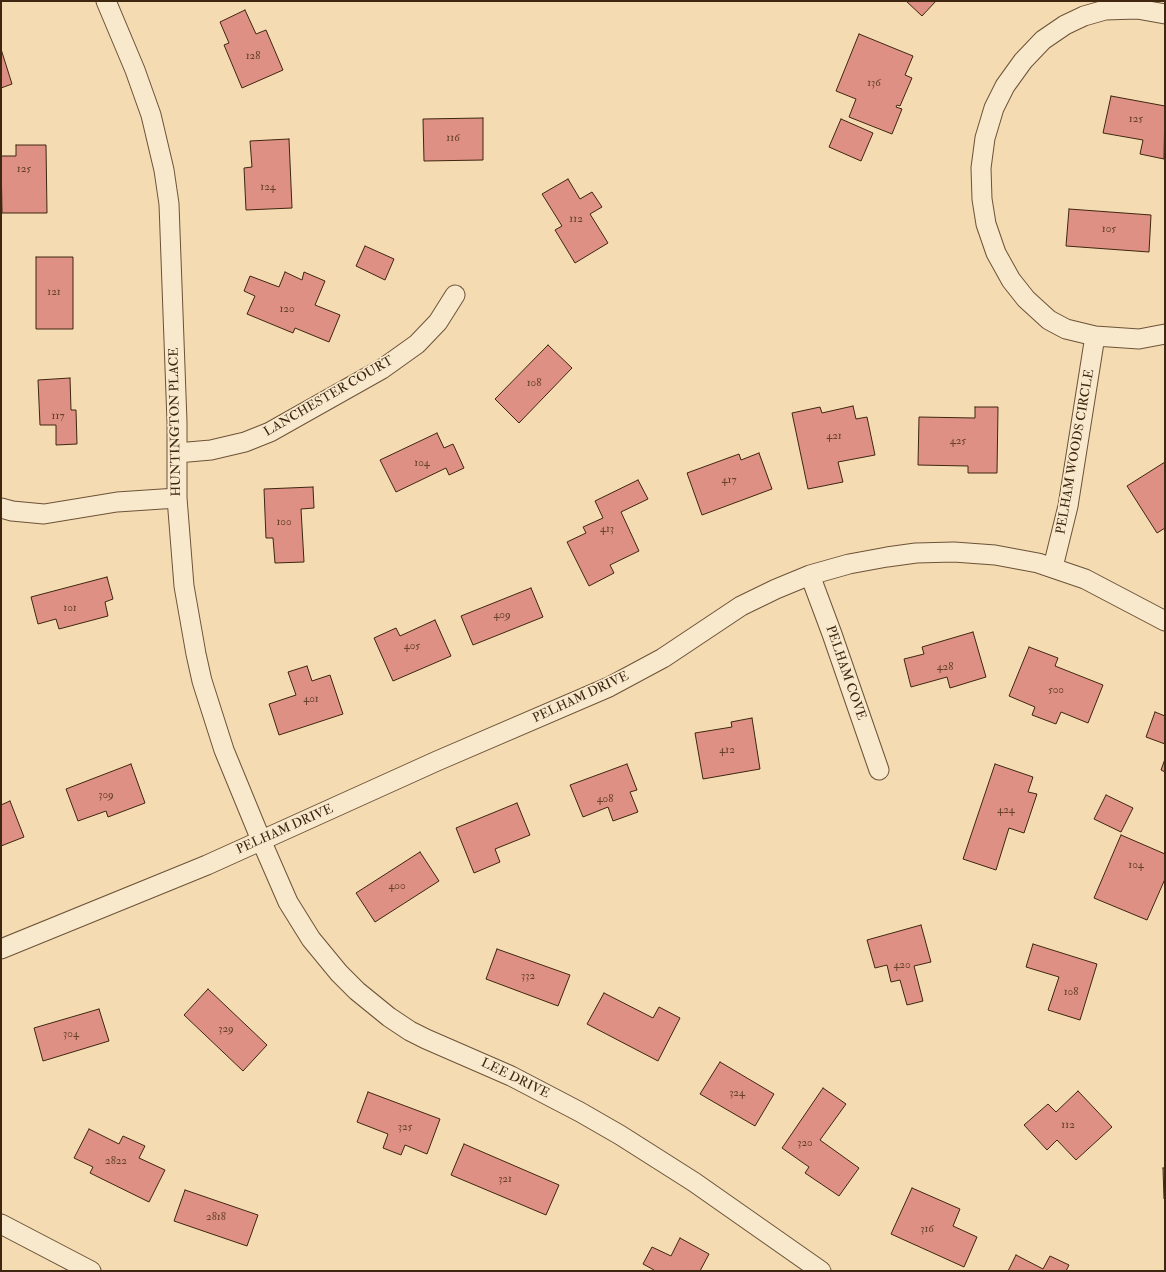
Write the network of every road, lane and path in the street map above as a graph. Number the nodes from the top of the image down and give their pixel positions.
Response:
1 (106, 1) edge
2 (1165, 14) edge
3 (455, 295) dead end
4 (1165, 334) edge
5 (1095, 336) junction
6 (177, 453) junction
7 (178, 498) junction
8 (1, 508) edge
9 (1053, 567) junction
10 (810, 575) junction
11 (1165, 621) edge
12 (879, 770) dead end
13 (261, 840) junction
14 (1, 949) edge
15 (1, 1224) edge
16 (814, 1269) edge
17 (91, 1271) edge

1 - 6 street, HUNTINGTON PLACE
2 - 5 street
3 - 6 street, LANCHESTER COURT
4 - 5 street
5 - 9 street, PELHAM WOODS CIRCLE
6 - 7 street, HUNTINGTON PLACE
7 - 8 street
7 - 13 street, HUNTINGTON PLACE
9 - 10 street, PELHAM DRIVE
9 - 11 street, PELHAM DRIVE
10 - 12 street, PELHAM COVE
10 - 13 street, PELHAM DRIVE
13 - 14 street, PELHAM DRIVE
13 - 16 street, LEE DRIVE
15 - 17 street

